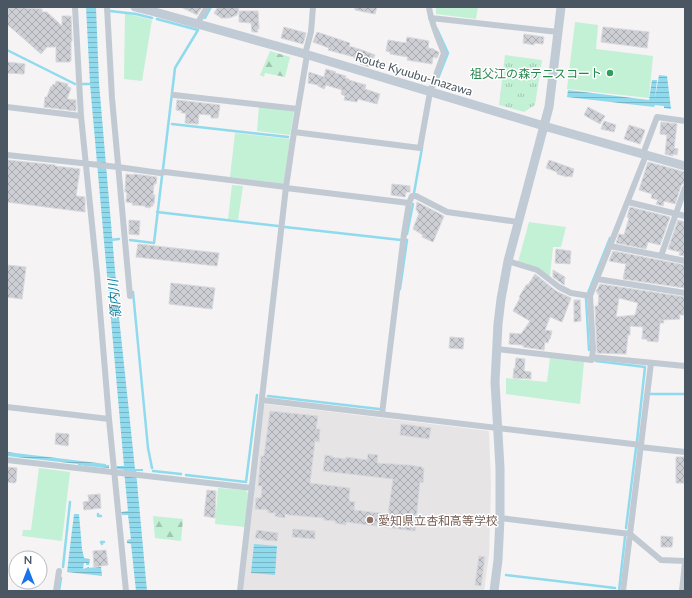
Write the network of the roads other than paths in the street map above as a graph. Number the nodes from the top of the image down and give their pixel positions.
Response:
1 (75, 7) edge
2 (107, 7) edge
3 (135, 7) edge
4 (206, 7) edge
5 (313, 7) edge
6 (429, 7) edge
7 (561, 7) edge
8 (157, 9) edge
9 (431, 18) junction
10 (197, 24) junction
11 (558, 32) junction
12 (306, 55) junction
13 (430, 92) junction
14 (174, 95) dead end
15 (7, 107) edge
16 (298, 109) junction
17 (81, 116) junction
18 (685, 121) edge
19 (544, 126) junction
20 (294, 132) junction
21 (7, 154) edge
22 (645, 154) junction
23 (87, 164) junction
24 (685, 166) edge
25 (117, 167) junction
26 (286, 188) junction
27 (685, 188) edge
28 (628, 202) junction
29 (409, 203) junction
30 (676, 214) junction
31 (685, 216) edge
32 (518, 222) junction
33 (610, 246) junction
34 (661, 256) junction
35 (685, 261) edge
36 (508, 262) junction
37 (597, 279) junction
38 (685, 293) edge
39 (130, 296) dead end
40 (590, 296) junction
41 (496, 349) junction
42 (592, 357) junction
43 (651, 363) junction
44 (685, 366) edge
45 (262, 400) junction
46 (7, 407) edge
47 (382, 414) junction
48 (109, 419) junction
49 (497, 428) junction
50 (641, 446) junction
51 (685, 452) edge
52 (7, 460) edge
53 (115, 473) junction
54 (252, 488) junction
55 (500, 518) junction
56 (630, 534) junction
57 (685, 562) edge
58 (59, 571) dead end
59 (56, 591) edge
60 (126, 591) edge
61 (240, 591) edge
62 (494, 591) edge
63 (624, 591) edge
64 (682, 591) edge

1 - 17 street
2 - 25 street
3 - 8 main road, Route Kyuubu-Inazawa
4 - 10 street
5 - 12 street
6 - 9 street
7 - 11 main road
8 - 10 main road, Route Kyuubu-Inazawa
9 - 11 street
9 - 13 street
10 - 12 main road, Route Kyuubu-Inazawa
11 - 19 main road
12 - 13 main road, Route Kyuubu-Inazawa
12 - 16 street
13 - 19 main road, Route Kyuubu-Inazawa
13 - 20 street
14 - 16 street
15 - 17 street
16 - 20 street
17 - 23 street
18 - 22 street
19 - 22 main road, Route Kyuubu-Inazawa
19 - 32 main road
20 - 26 street
21 - 23 street
22 - 24 main road, Route Kyuubu-Inazawa
22 - 28 street
23 - 25 street
23 - 48 street
25 - 26 street
25 - 39 street
26 - 29 street
26 - 45 street
27 - 30 street
28 - 30 street
28 - 33 street
29 - 32 street
29 - 47 street
30 - 31 street
30 - 34 street
32 - 36 main road
33 - 34 street
33 - 37 street
34 - 35 street
36 - 40 street
36 - 41 main road
37 - 38 street
37 - 40 street
40 - 42 street
41 - 42 street
41 - 49 main road
42 - 43 street
43 - 44 street
43 - 50 street
45 - 47 street
45 - 54 street
46 - 48 street
47 - 49 street
48 - 53 street
49 - 50 street
49 - 55 main road
50 - 51 street
50 - 56 street
52 - 53 street
53 - 54 street
53 - 60 street
54 - 61 street
55 - 56 street
55 - 62 main road
56 - 57 street
56 - 63 street
57 - 64 street
58 - 59 street

